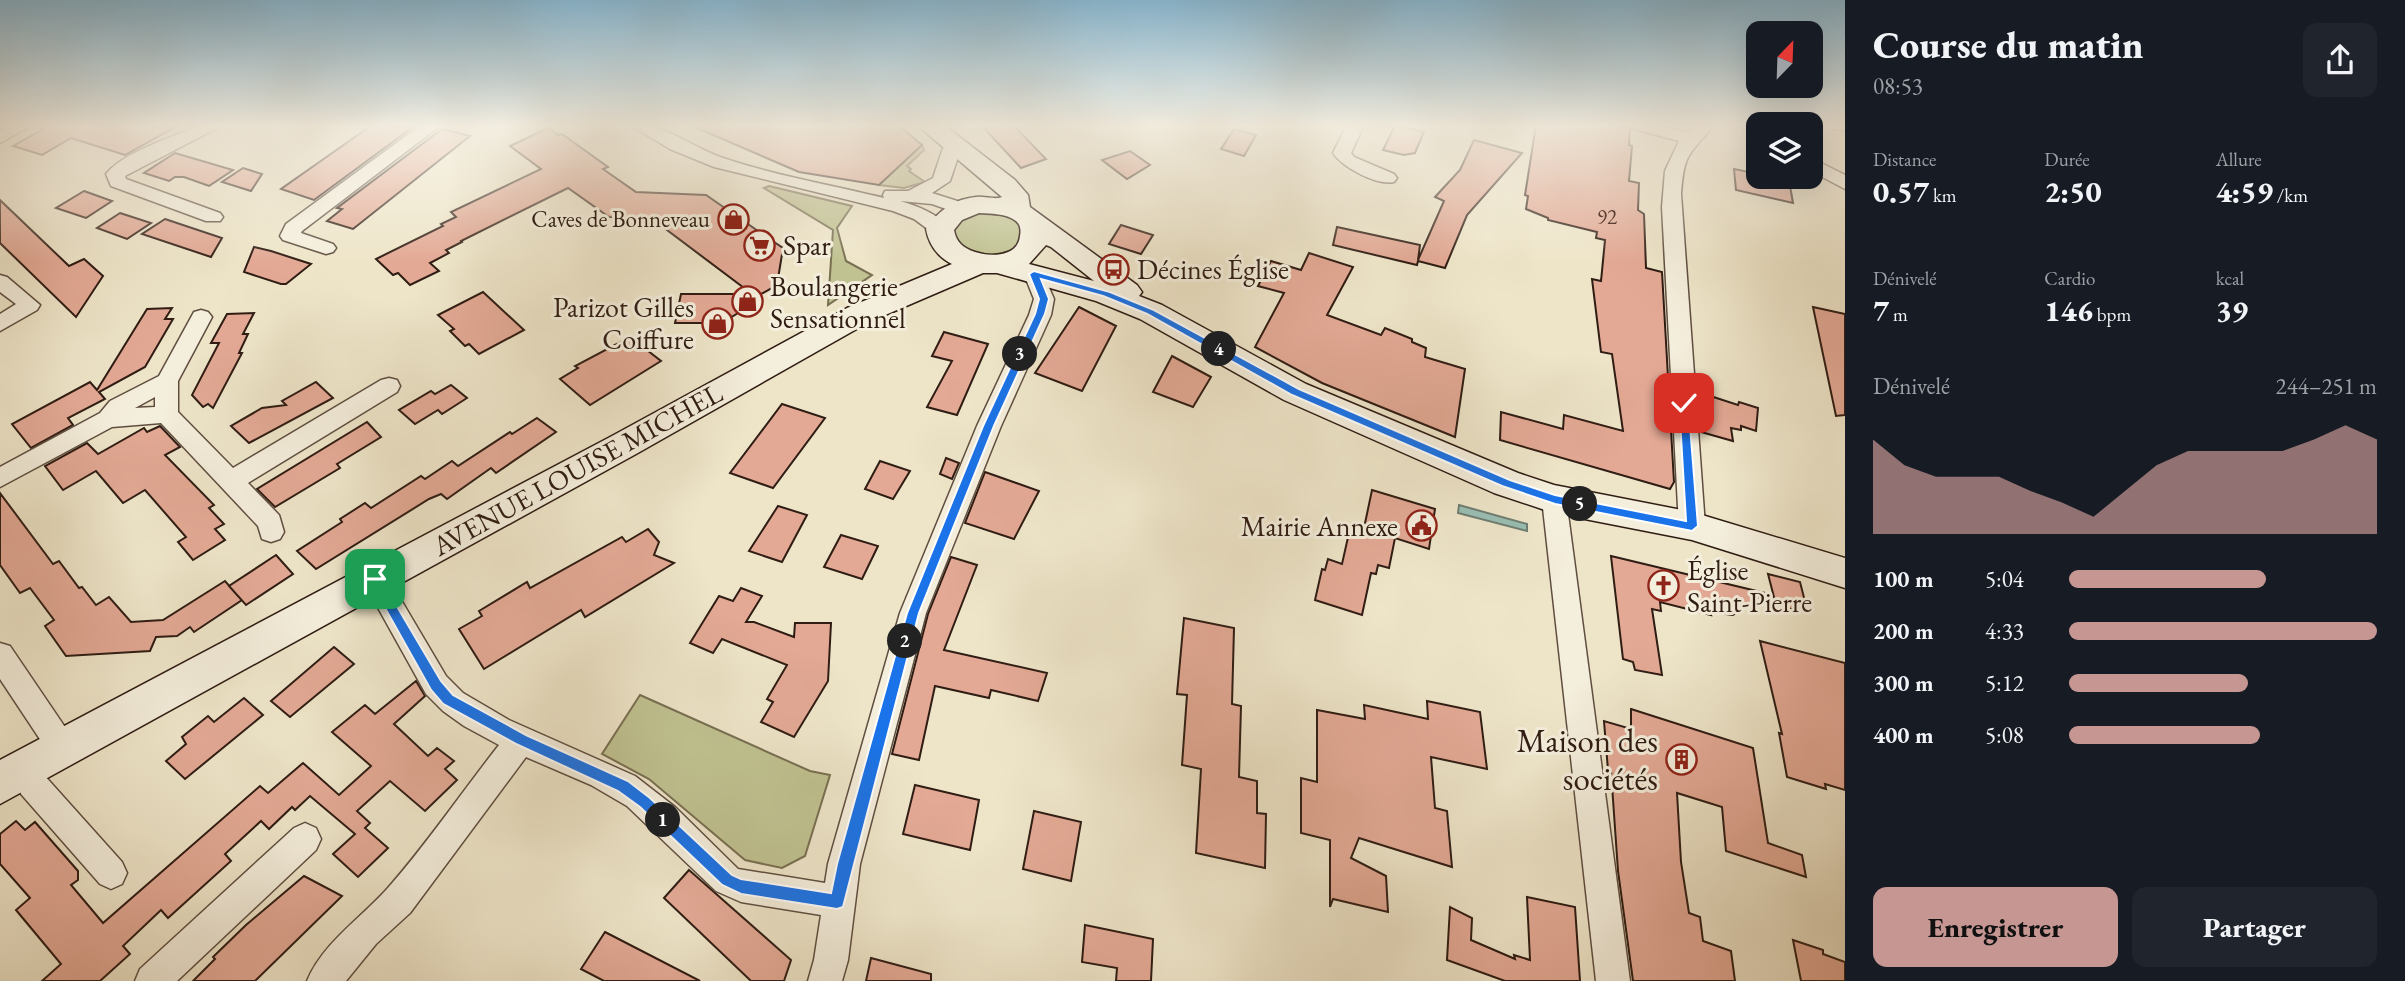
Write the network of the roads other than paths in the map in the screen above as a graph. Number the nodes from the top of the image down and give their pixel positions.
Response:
1 (120, 171) edge
2 (370, 171) edge
3 (754, 171) edge
4 (941, 171) edge
5 (959, 171) edge
6 (986, 171) edge
7 (1372, 171) edge
8 (1673, 171) edge
9 (1824, 171) edge
10 (1388, 178) dead end
11 (1845, 183) edge
12 (848, 192) junction
13 (912, 196) junction
14 (963, 209) junction
15 (213, 217) dead end
16 (1025, 218) junction
17 (941, 234) junction
18 (326, 248) dead end
19 (989, 264) junction
20 (1034, 274) junction
21 (0, 282) edge
22 (1151, 312) junction
23 (858, 315) junction
24 (201, 317) dead end
25 (0, 324) edge
26 (167, 381) junction
27 (389, 386) dead end
28 (166, 414) junction
29 (108, 419) junction
30 (0, 478) edge
31 (232, 481) junction
32 (1555, 499) junction
33 (1692, 526) junction
34 (271, 532) dead end
35 (1845, 573) edge
36 (375, 579) junction
37 (0, 655) edge
38 (521, 740) junction
39 (63, 749) junction
40 (13, 776) edge
41 (305, 839) dead end
42 (111, 873) dead end
43 (837, 901) junction
44 (152, 981) edge
45 (324, 981) edge
46 (825, 981) edge
47 (1613, 981) edge

1 - 15 street
2 - 18 street
3 - 12 street
4 - 13 street
5 - 14 street
6 - 16 street
7 - 10 street
8 - 33 street
9 - 11 street
12 - 13 street
12 - 17 street
13 - 14 street
14 - 16 street
14 - 17 street
16 - 19 street
16 - 22 street
17 - 19 street
17 - 23 street, AVENUE LOUISE MICHEL
19 - 20 street
19 - 23 street, AVENUE LOUISE MICHEL
20 - 22 street
20 - 43 street
21 - 25 street
22 - 32 street
23 - 36 street, AVENUE LOUISE MICHEL
24 - 26 street
26 - 28 street
26 - 29 street
27 - 31 street
28 - 29 street
28 - 31 street
29 - 30 street
31 - 34 street
32 - 33 street
32 - 47 street
33 - 35 street
36 - 38 street
36 - 39 street, AVENUE LOUISE MICHEL
37 - 39 street
38 - 43 street
38 - 45 street
39 - 40 street, AVENUE LOUISE MICHEL
40 - 42 street
41 - 44 street
43 - 46 street

